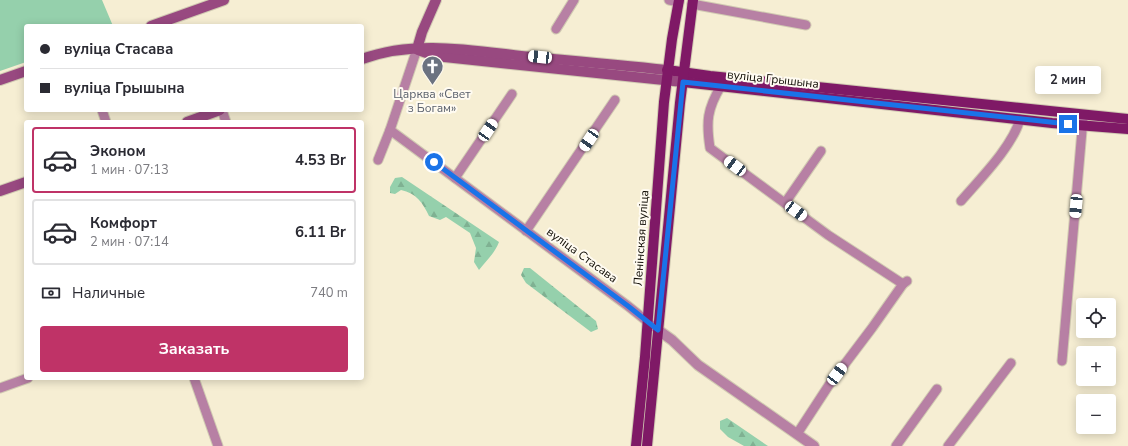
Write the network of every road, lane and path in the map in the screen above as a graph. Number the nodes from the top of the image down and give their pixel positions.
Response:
1 (224, 0) edge
2 (436, 0) edge
3 (574, 0) edge
4 (676, 1) edge
5 (692, 2) edge
6 (158, 24) edge
7 (806, 25) dead end
8 (556, 29) dead end
9 (416, 49) junction
10 (364, 58) edge
11 (24, 72) edge
12 (667, 75) junction
13 (683, 77) junction
14 (0, 80) edge
15 (721, 86) junction
16 (512, 94) dead end
17 (615, 100) dead end
18 (215, 112) edge
19 (193, 120) edge
20 (1020, 120) junction
21 (1083, 120) junction
22 (1128, 120) edge
23 (1128, 129) edge
24 (390, 130) junction
25 (821, 151) dead end
26 (378, 160) dead end
27 (455, 178) junction
28 (24, 183) edge
29 (0, 192) edge
30 (961, 201) dead end
31 (785, 203) junction
32 (526, 231) junction
33 (648, 322) junction
34 (658, 330) junction
35 (1062, 361) dead end
36 (1011, 363) dead end
37 (24, 379) edge
38 (195, 380) edge
39 (0, 388) edge
40 (938, 389) dead end
41 (797, 434) junction
42 (218, 446) edge
43 (636, 446) edge
44 (647, 446) edge
45 (814, 446) edge
46 (896, 446) edge
47 (948, 446) edge

1 - 6 main road
2 - 9 main road
3 - 8 street
4 - 12 main road, Ленінская вуліца
5 - 7 street
5 - 13 main road, Ленінская вуліца
9 - 10 main road, вуліца Грышына
9 - 12 main road, вуліца Грышына
9 - 24 street
11 - 14 main road
12 - 13 main road, вуліца Грышына
12 - 33 main road, Ленінская вуліца
13 - 15 main road, вуліца Грышына
13 - 21 main road, вуліца Грышына
13 - 34 main road, Ленінская вуліца
15 - 20 main road, вуліца Грышына
15 - 31 street
16 - 27 street
17 - 32 street
18 - 19 main road
20 - 21 main road, вуліца Грышына
20 - 30 street
21 - 22 main road, вуліца Грышына
21 - 23 main road, вуліца Грышына
21 - 35 street
24 - 26 street
24 - 27 street, вуліца Стасава
25 - 31 street
27 - 32 street, вуліца Стасава
28 - 29 main road
31 - 41 street
32 - 33 street, вуліца Стасава
33 - 34 street, вуліца Стасава
33 - 43 main road, Ленінская вуліца
34 - 41 street, вуліца Стасава
34 - 44 main road, Ленінская вуліца
36 - 47 street
37 - 39 street
38 - 42 street
40 - 46 street
41 - 45 street, вуліца Стасава

